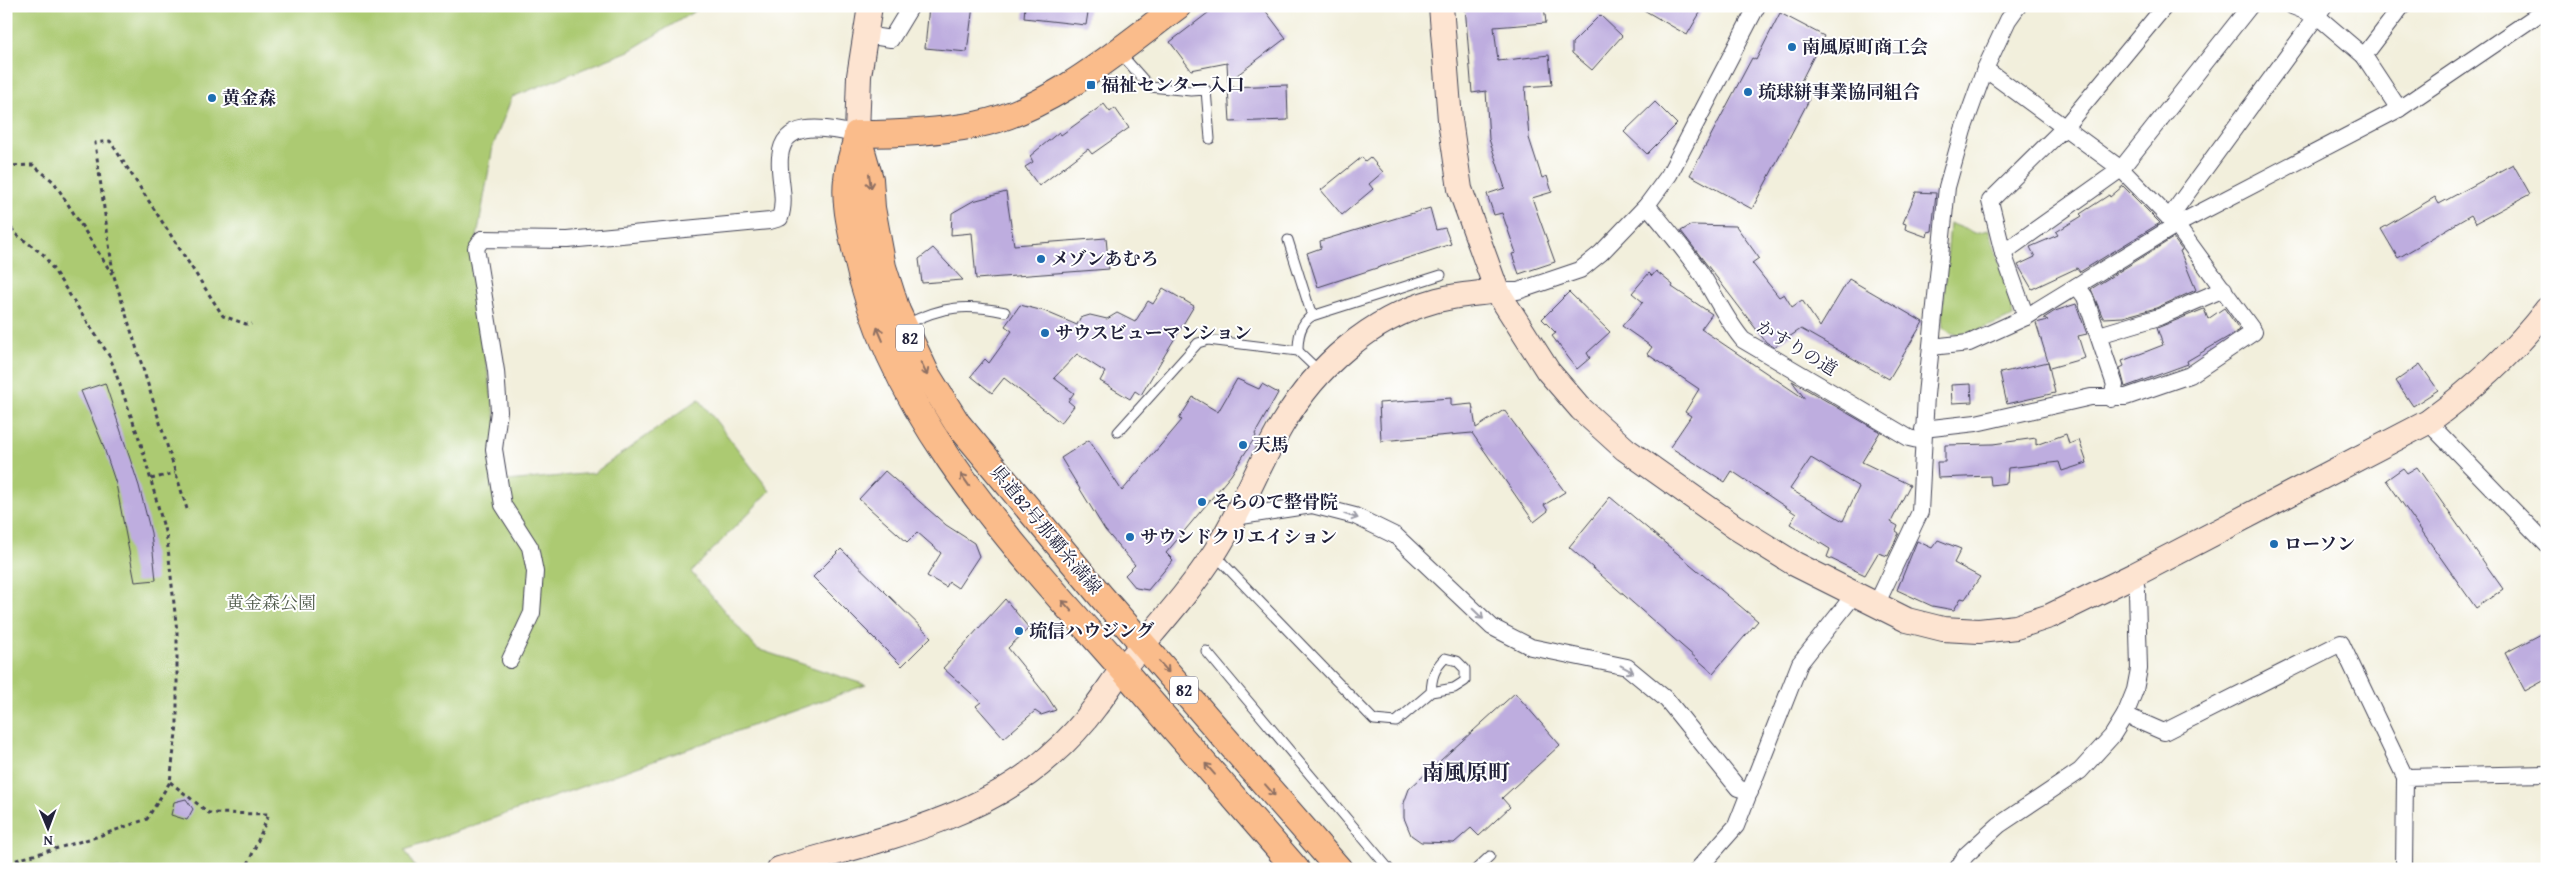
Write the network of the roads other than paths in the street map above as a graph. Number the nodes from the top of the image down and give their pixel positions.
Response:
1 (870, 6) edge
2 (912, 6) edge
3 (1178, 6) edge
4 (1441, 6) edge
5 (1757, 6) edge
6 (2018, 6) edge
7 (2165, 6) edge
8 (2250, 6) edge
9 (2292, 6) edge
10 (2402, 6) edge
11 (2321, 11) edge
12 (2540, 12) edge
13 (865, 35) junction
14 (1118, 50) junction
15 (2364, 56) junction
16 (1985, 69) junction
17 (2399, 109) junction
18 (2065, 127) junction
19 (857, 134) junction
20 (1210, 139) dead end
21 (2121, 169) junction
22 (1647, 205) junction
23 (2173, 222) junction
24 (1288, 240) dead end
25 (2003, 253) junction
26 (1441, 275) dead end
27 (2077, 286) junction
28 (2224, 289) junction
29 (1497, 292) junction
30 (2547, 309) edge
31 (1006, 312) dead end
32 (1312, 316) junction
33 (2026, 317) junction
34 (904, 325) junction
35 (2099, 335) junction
36 (1931, 347) junction
37 (1298, 351) junction
38 (1320, 372) junction
39 (2111, 399) junction
40 (2428, 422) junction
41 (1118, 432) dead end
42 (1923, 435) junction
43 (1235, 517) junction
44 (2547, 546) edge
45 (1214, 554) junction
46 (2134, 575) junction
47 (1854, 595) junction
48 (1876, 605) junction
49 (1144, 644) junction
50 (1206, 651) dead end
51 (510, 660) dead end
52 (1122, 669) junction
53 (1431, 692) dead end
54 (2126, 715) junction
55 (2547, 774) edge
56 (2405, 778) junction
57 (1750, 792) junction
58 (1490, 856) dead end
59 (778, 869) edge
60 (1296, 869) edge
61 (1339, 869) edge
62 (1389, 869) edge
63 (1476, 869) edge
64 (1698, 869) edge
65 (1957, 869) edge
66 (2404, 869) edge

1 - 13 street
2 - 13 street
3 - 14 main road
4 - 29 street
5 - 22 street
6 - 16 street
7 - 18 street
8 - 21 street
9 - 11 street
10 - 15 street
11 - 15 street
11 - 23 street
12 - 17 street
13 - 19 street
14 - 19 main road
14 - 20 lane
15 - 17 street
16 - 18 street
16 - 36 street
17 - 23 street
18 - 21 street
18 - 25 street
19 -> 34 main road, 県道82号那覇糸満線 / 82
19 - 51 street
52 -> 19 main road, 県道82号那覇糸満線 / 82
21 - 23 street
21 - 25 street
22 - 29 street
22 - 42 street, かすりの道
23 - 27 street
23 - 28 street
24 - 32 lane
25 - 33 street
26 - 32 lane
27 - 33 street
27 - 35 street
28 - 35 street
28 - 39 street
29 - 38 street
29 - 47 street
30 - 40 street
31 - 34 lane
32 - 37 lane
33 - 36 street
34 -> 49 main road, 県道82号那覇糸満線 / 82
35 - 39 street
36 - 42 street
37 - 38 lane
37 - 41 lane
38 - 43 street
39 - 42 street
40 - 44 street
40 - 46 street
42 - 48 street
43 - 45 street
43 -> 57 street
45 - 49 street
45 - 53 lane
46 - 48 street
46 - 54 street
47 - 48 street
47 - 57 street
49 - 52 street
49 -> 61 main road, 県道82号那覇糸満線 / 82
50 - 62 lane
52 - 59 street
60 -> 52 main road, 県道82号那覇糸満線 / 82
54 - 56 street
54 - 65 street
55 - 56 street
56 - 66 street
57 - 64 street
58 - 63 lane

